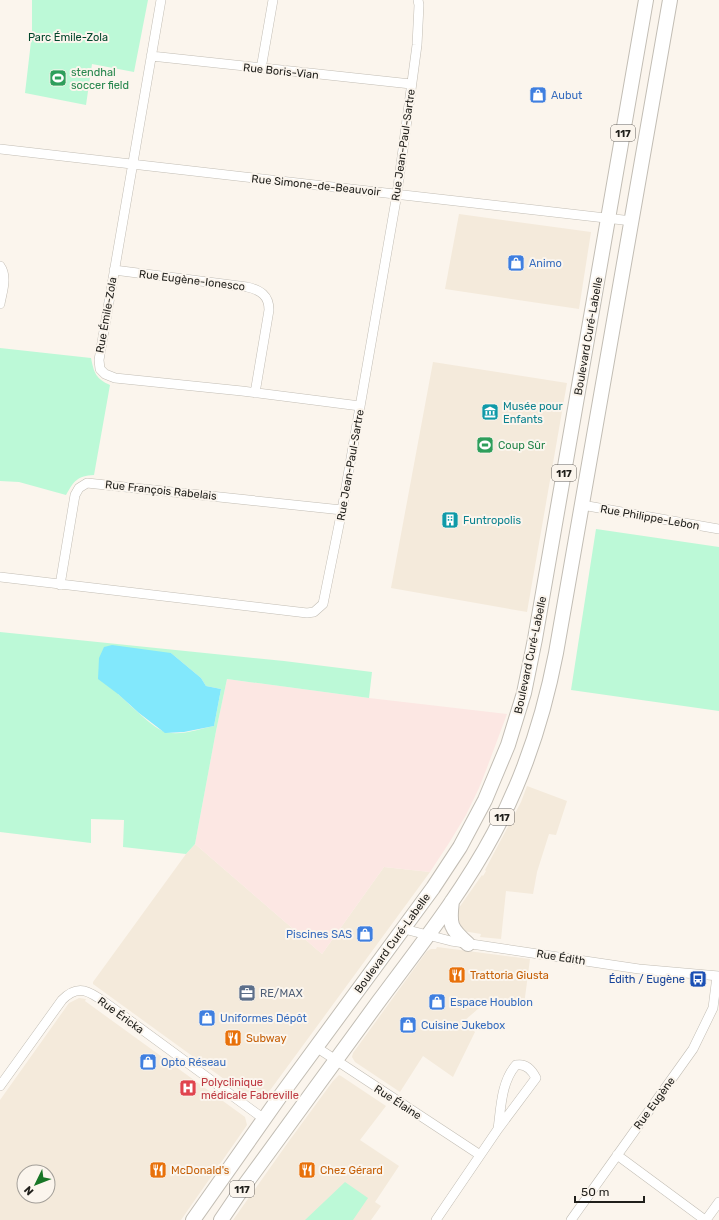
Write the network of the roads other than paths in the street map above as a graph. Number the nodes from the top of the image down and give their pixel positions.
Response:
1 (160, 0) edge
2 (273, 0) edge
3 (418, 0) edge
4 (646, 0) edge
5 (670, 0) edge
6 (151, 56) junction
7 (261, 69) junction
8 (411, 84) junction
9 (0, 149) edge
10 (133, 164) junction
11 (397, 194) junction
12 (609, 218) junction
13 (632, 221) junction
14 (0, 266) edge
15 (114, 270) junction
16 (0, 304) edge
17 (255, 393) junction
18 (360, 406) junction
19 (582, 505) junction
20 (342, 510) junction
21 (719, 528) edge
22 (0, 577) edge
23 (60, 585) junction
24 (452, 901) junction
25 (404, 929) junction
26 (427, 936) junction
27 (468, 944) junction
28 (718, 976) edge
29 (316, 1048) junction
30 (335, 1061) junction
31 (0, 1086) edge
32 (264, 1119) junction
33 (498, 1130) junction
34 (480, 1155) junction
35 (617, 1155) junction
36 (719, 1202) edge
37 (193, 1220) edge
38 (221, 1220) edge
39 (436, 1220) edge
40 (571, 1220) edge
41 (706, 1220) edge

1 - 6 street, Rue Émile-Zola
2 - 7 street
3 - 8 street, Rue Jean-Paul-Sartre
4 - 12 main road, Boulevard Curé-Labelle / 117
5 - 13 main road, Boulevard Curé-Labelle / 117
6 - 7 street, Rue Boris-Vian
6 - 10 street, Rue Émile-Zola
7 - 8 street, Rue Boris-Vian
8 - 11 street, Rue Jean-Paul-Sartre
9 - 10 street, Rue Simone-de-Beauvoir
10 - 11 street, Rue Simone-de-Beauvoir
10 - 15 street, Rue Émile-Zola
11 - 12 street, Rue Simone-de-Beauvoir
11 - 18 street, Rue Jean-Paul-Sartre
12 - 13 street, Rue Simone-de-Beauvoir
12 - 25 main road, Boulevard Curé-Labelle / 117
13 - 19 main road, Boulevard Curé-Labelle / 117
14 - 16 street
15 - 17 street, Rue Eugène-Ionesco
15 - 17 street, Rue Émile-Zola
17 - 18 street, Rue Émile-Zola
18 - 20 street, Rue Jean-Paul-Sartre
19 - 21 street, Rue Philippe-Lebon
19 - 24 main road, Boulevard Curé-Labelle / 117
20 - 23 street, Rue Jean-Paul-Sartre
20 - 23 street, Rue François Rabelais
22 - 23 street, Rue Jean-Paul-Sartre
24 - 26 main road, Boulevard Curé-Labelle / 117
24 - 27 main road
25 - 26 street, Rue Édith
25 - 29 main road, Boulevard Curé-Labelle / 117
26 - 27 street, Rue Édith
26 - 30 main road, Boulevard Curé-Labelle / 117
27 - 28 street, Rue Édith
28 - 35 street, Rue Eugène
29 - 30 street, Rue Élaine
29 - 32 main road, Boulevard Curé-Labelle / 117
30 - 34 street, Rue Élaine
30 - 38 main road, Boulevard Curé-Labelle / 117
31 - 32 street, Rue Éricka
32 - 37 main road, Boulevard Curé-Labelle / 117
33 - 33 street
33 - 34 street
34 - 39 street
35 - 40 street, Rue Eugène
35 - 41 street
36 - 41 street

